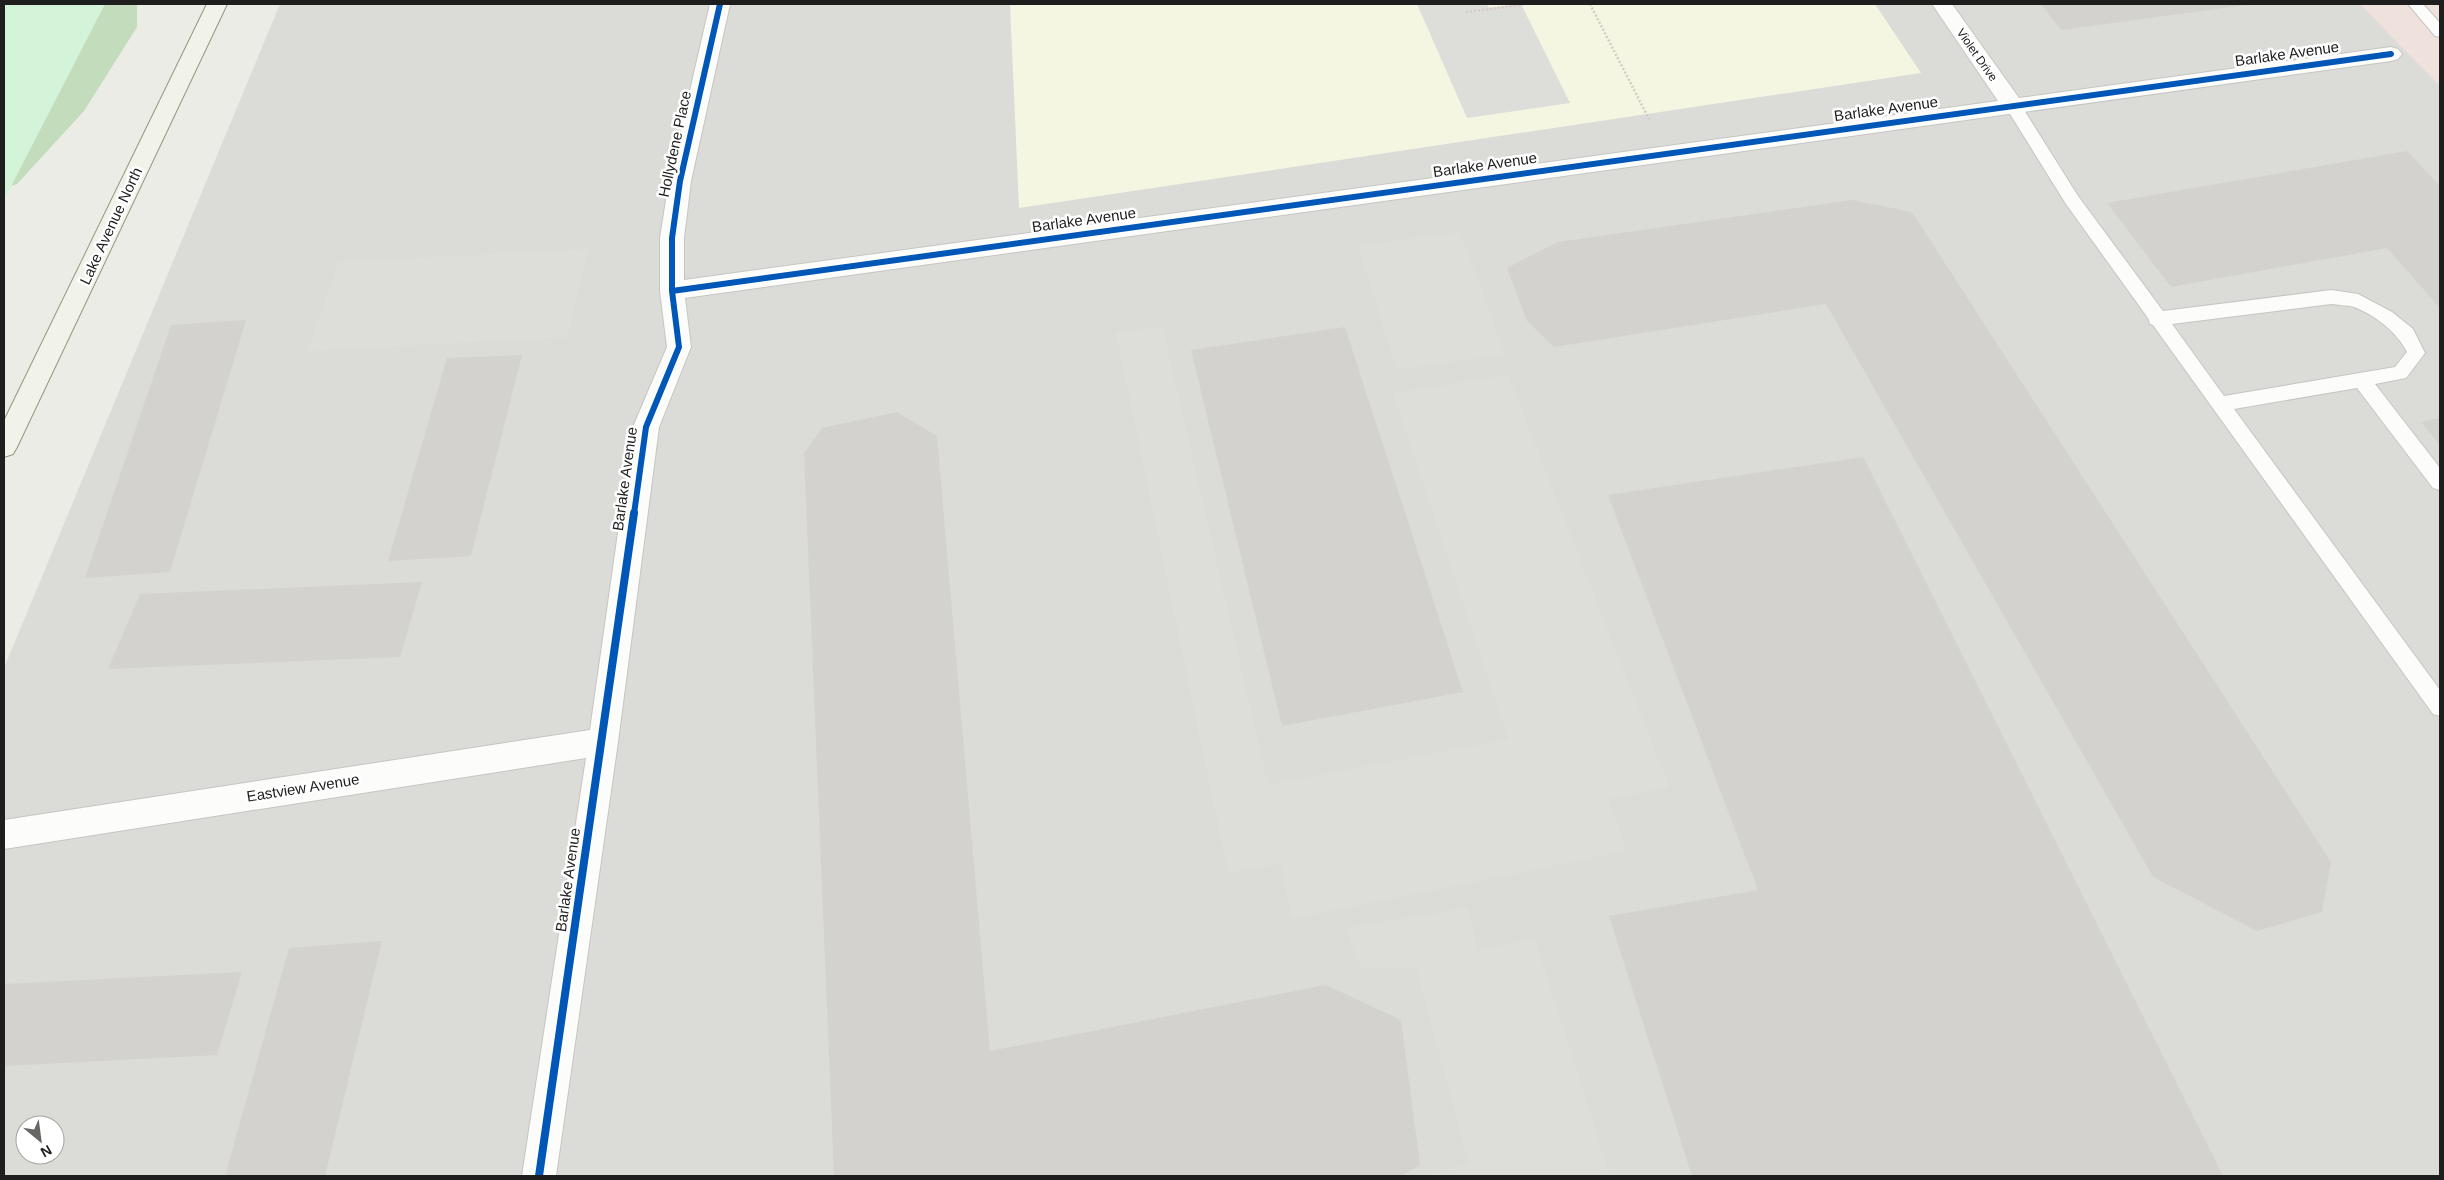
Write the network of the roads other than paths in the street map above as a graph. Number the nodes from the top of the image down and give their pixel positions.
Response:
1 (217, 4) edge
2 (720, 4) edge
3 (1942, 4) edge
4 (2415, 4) edge
5 (2440, 32) edge
6 (2391, 54) dead end
7 (2013, 106) junction
8 (672, 291) junction
9 (2156, 319) junction
10 (2360, 379) junction
11 (2220, 404) junction
12 (4, 447) edge
13 (2440, 482) edge
14 (2440, 707) edge
15 (603, 742) junction
16 (4, 834) edge
17 (538, 1176) edge

1 - 12 street, Lake Avenue North
2 - 8 street, Hollydene Place
3 - 7 street, Violet Drive
4 - 5 lane
6 - 7 street, Barlake Avenue
7 - 8 street, Barlake Avenue
7 - 9 lane
8 - 15 street, Barlake Avenue
9 - 10 lane
9 - 11 lane
10 - 11 lane
10 - 13 lane
11 - 14 lane
15 - 16 street, Eastview Avenue
15 - 17 street, Barlake Avenue

